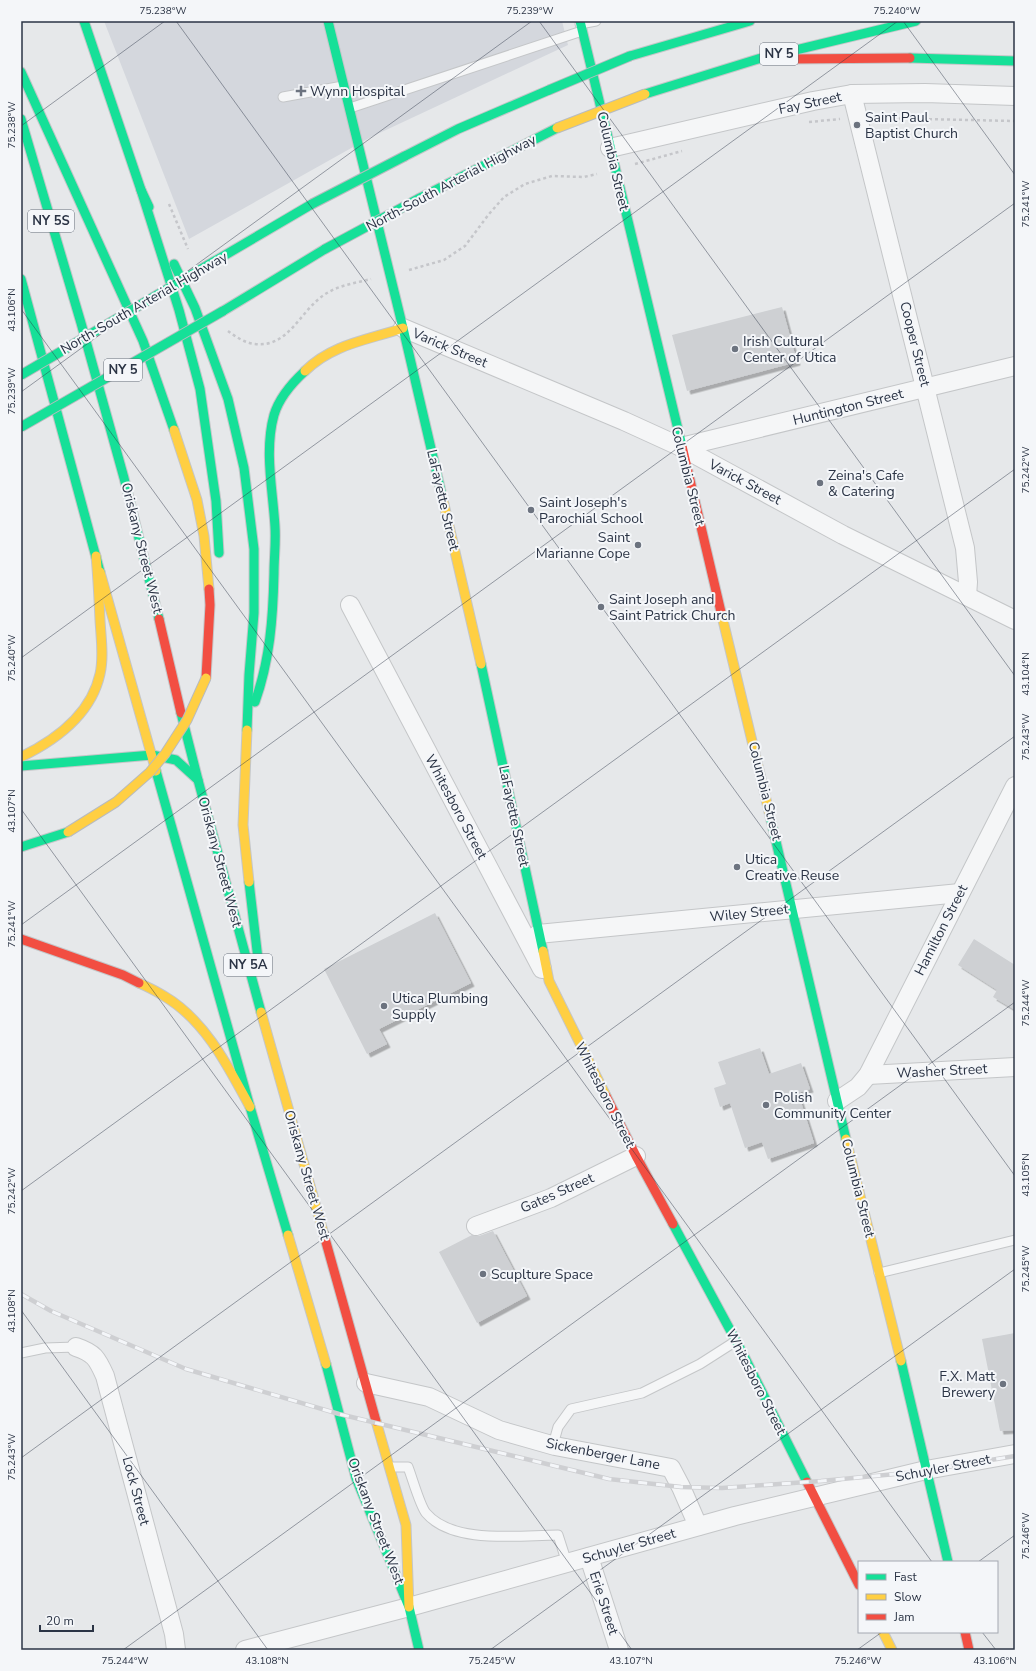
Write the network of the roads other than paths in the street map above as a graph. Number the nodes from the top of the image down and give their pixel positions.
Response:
1 (84, 21) edge
2 (328, 21) edge
3 (596, 21) edge
4 (750, 21) edge
5 (916, 21) edge
6 (581, 25) edge
7 (758, 59) junction
8 (1015, 61) edge
9 (21, 72) edge
10 (343, 86) junction
11 (852, 94) junction
12 (1015, 96) edge
13 (283, 97) dead end
14 (350, 108) junction
15 (21, 119) edge
16 (610, 148) junction
17 (141, 190) junction
18 (22, 283) edge
19 (81, 323) joint
20 (403, 328) junction
21 (1015, 366) edge
22 (21, 375) edge
23 (926, 387) junction
24 (21, 427) edge
25 (681, 447) junction
26 (96, 556) junction
27 (220, 564) dead end
28 (967, 596) junction
29 (350, 605) dead end
30 (1015, 620) edge
31 (218, 637) dead end
32 (206, 678) junction
33 (247, 722) junction
34 (152, 754) junction
35 (21, 758) edge
36 (21, 766) edge
37 (198, 780) junction
38 (1015, 786) edge
39 (21, 847) edge
40 (960, 893) junction
41 (792, 908) junction
42 (538, 934) junction
43 (21, 939) edge
44 (548, 981) junction
45 (265, 1026) junction
46 (1015, 1067) edge
47 (868, 1075) junction
48 (837, 1101) junction
49 (250, 1107) junction
50 (636, 1156) junction
51 (476, 1226) dead end
52 (1015, 1240) edge
53 (879, 1274) junction
54 (736, 1341) junction
55 (76, 1347) joint
56 (21, 1352) edge
57 (366, 1383) junction
58 (553, 1445) junction
59 (1015, 1454) edge
60 (390, 1467) junction
61 (926, 1470) junction
62 (814, 1496) junction
63 (698, 1526) junction
64 (589, 1557) junction
65 (948, 1561) edge
66 (567, 1563) junction
67 (858, 1583) edge
68 (409, 1607) junction
69 (884, 1633) edge
70 (965, 1633) edge
71 (176, 1650) edge
72 (245, 1650) edge
73 (419, 1650) edge
74 (619, 1650) edge
75 (892, 1650) edge
76 (969, 1650) edge

1 - 17 main road
2 - 10 main road, LaFayette Street
3 - 6 lane
4 - 22 main road, North-South Arterial Highway, bridge
5 - 7 main road, North-South Arterial Highway / NY 5
6 - 14 lane
6 - 16 main road, Columbia Street
7 - 8 main road
7 - 24 main road, North-South Arterial Highway / NY 5, bridge
9 - 32 main road
10 - 13 lane
10 - 14 main road, LaFayette Street
11 - 12 street, Fay Street
11 - 16 street, Fay Street
11 - 23 street, Cooper Street
14 - 20 main road, LaFayette Street
15 - 19 main road, Oriskany Street West / NY 5S
16 - 25 main road, Columbia Street
17 - 27 main road
17 - 33 main road
18 - 26 main road, Oriskany Street West / NY 5A
19 - 37 main road, Oriskany Street West / NY 5A
20 - 25 street, Varick Street
20 - 33 main road
20 - 42 main road, LaFayette Street
21 - 23 street, Huntington Street
23 - 25 street, Huntington Street
23 - 28 street, Cooper Street
25 - 28 street, Varick Street
25 - 41 main road, Columbia Street
26 - 34 main road, Oriskany Street West / NY 5A
26 - 35 main road
28 - 30 street, Varick Street
29 - 44 street, Whitesboro Street
31 - 32 main road
32 - 39 main road, bridge
33 - 45 main road
34 - 36 main road
34 - 37 main road
34 - 49 main road, Oriskany Street West / NY 5A
37 - 45 main road, Oriskany Street West / NY 5A
38 - 40 street, Hamilton Street
40 - 41 street, Wiley Street
40 - 47 street, Hamilton Street
41 - 42 street, Wiley Street
41 - 48 main road, Columbia Street
42 - 44 main road, LaFayette Street
43 - 49 main road
44 - 50 main road, Whitesboro Street
45 - 57 main road, Oriskany Street West / NY 5A
46 - 47 street, Washer Street
47 - 48 street, Hamilton Street
48 - 53 main road, Columbia Street
49 - 68 main road, Oriskany Street West / NY 5A
50 - 51 street, Gates Street
50 - 54 main road, Whitesboro Street
52 - 53 lane
53 - 61 main road, Columbia Street
54 - 58 lane
54 - 62 main road, Whitesboro Street
55 - 56 lane
55 - 71 street, Lock Street
57 - 58 street, Sickenberger Lane
57 - 60 main road, Oriskany Street West / NY 5A
58 - 63 street, Sickenberger Lane
59 - 61 street, Schuyler Street
60 - 66 lane
60 - 68 main road, Oriskany Street West / NY 5A
61 - 62 street, Schuyler Street
61 - 65 main road, Columbia Street
62 - 63 street, Schuyler Street
62 - 67 main road, Whitesboro Street
63 - 64 street, Schuyler Street
64 - 66 street, Schuyler Street
64 - 74 street, Erie Street
66 - 68 street, Schuyler Street
68 - 72 street, Schuyler Street
68 - 73 main road, Oriskany Street West / NY 5A
69 - 75 main road
70 - 76 main road

